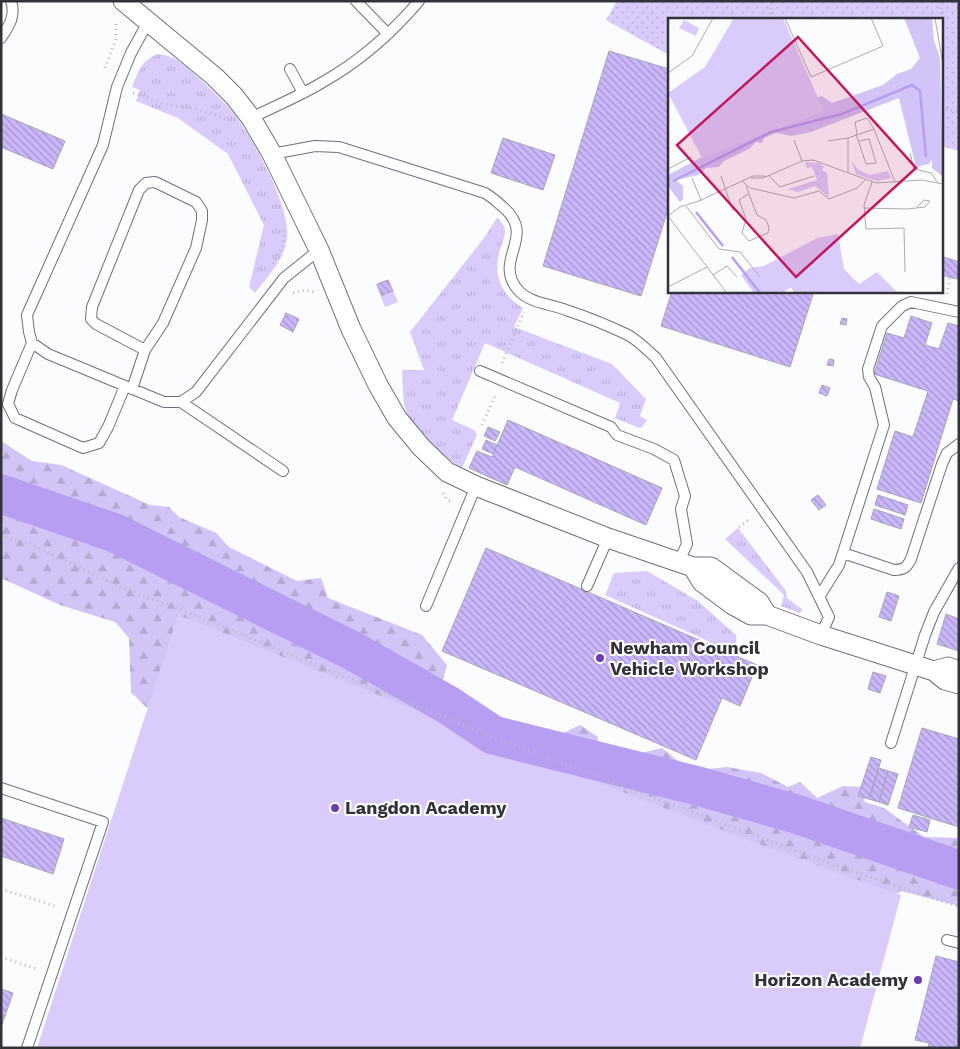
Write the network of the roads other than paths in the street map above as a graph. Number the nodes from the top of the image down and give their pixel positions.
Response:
1 (11, 1) edge
2 (356, 1) edge
3 (419, 1) edge
4 (118, 9) edge
5 (148, 22) junction
6 (388, 34) junction
7 (1, 38) edge
8 (290, 69) dead end
9 (303, 93) junction
10 (251, 118) junction
11 (272, 154) junction
12 (319, 250) junction
13 (959, 312) edge
14 (32, 343) junction
15 (146, 350) junction
16 (480, 371) dead end
17 (128, 388) junction
18 (181, 402) junction
19 (959, 444) edge
20 (283, 471) dead end
21 (476, 486) junction
22 (608, 538) junction
23 (843, 553) junction
24 (686, 564) junction
25 (959, 568) edge
26 (587, 586) dead end
27 (819, 598) junction
28 (426, 606) dead end
29 (821, 635) junction
30 (914, 665) junction
31 (934, 671) junction
32 (959, 671) edge
33 (959, 684) edge
34 (891, 743) dead end
35 (1, 788) edge
36 (946, 940) dead end
37 (959, 944) edge
38 (27, 1048) edge

1 - 7 lane
2 - 6 lane
3 - 6 lane
4 - 5 street
5 - 10 street
5 - 14 lane
6 - 9 lane
8 - 9 lane
9 - 10 lane
10 - 11 street
11 - 12 street
11 - 27 lane
12 - 18 lane
12 - 21 street
13 - 23 lane
14 - 17 lane
14 - 17 lane
15 - 15 lane
15 - 17 lane
16 - 24 lane
17 - 18 lane
18 - 20 lane
19 - 23 lane
21 - 22 street
21 - 28 lane
22 - 24 street
22 - 26 lane
23 - 27 lane
24 - 29 street
25 - 30 lane
27 - 29 lane
29 - 30 street
30 - 31 street
30 - 34 lane
31 - 32 street
31 - 33 street
35 - 38 lane
36 - 37 lane

